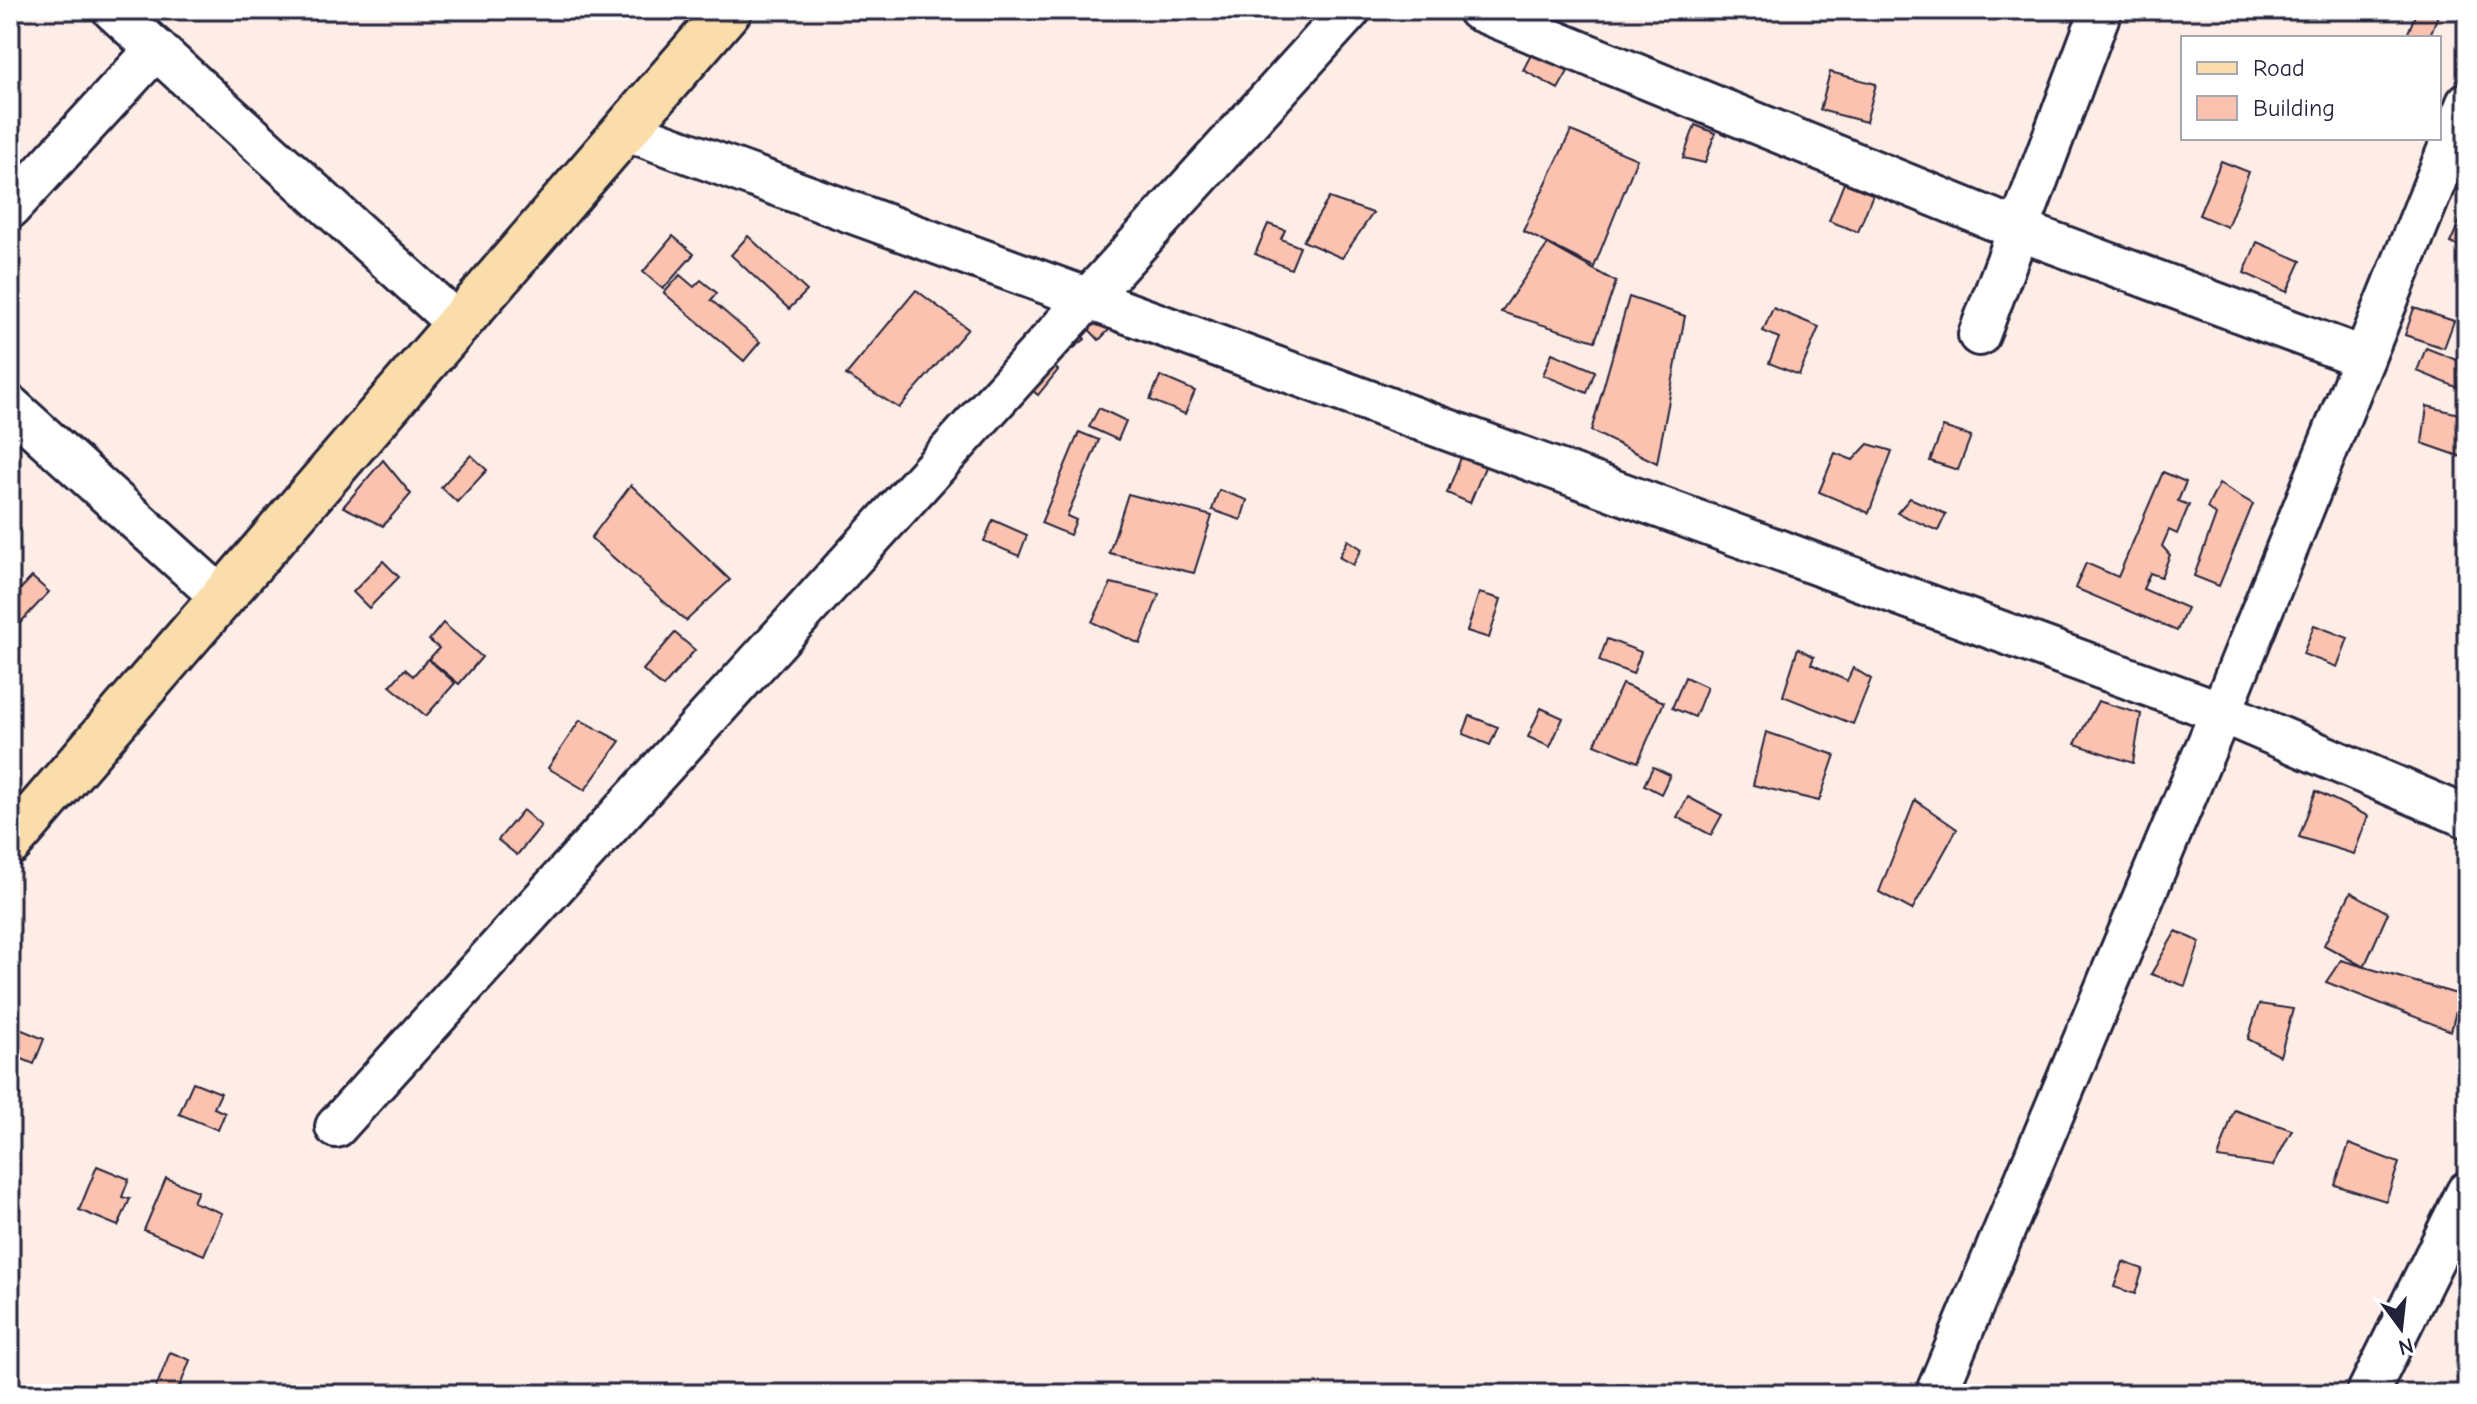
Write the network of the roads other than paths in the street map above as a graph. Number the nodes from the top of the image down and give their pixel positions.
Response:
1 (113, 10) edge
2 (729, 10) edge
3 (1350, 10) edge
4 (1478, 10) edge
5 (2101, 10) edge
6 (156, 49) junction
7 (2467, 103) edge
8 (626, 130) junction
9 (10, 208) edge
10 (2019, 230) junction
11 (1086, 298) junction
12 (458, 324) junction
13 (1979, 335) dead end
14 (2364, 358) junction
15 (10, 406) edge
16 (222, 598) junction
17 (2221, 712) junction
18 (2467, 817) edge
19 (10, 843) edge
20 (336, 1127) dead end
21 (2467, 1192) edge
22 (1936, 1394) edge
23 (2367, 1394) edge

1 - 6 street
2 - 8 main road
3 - 11 street
4 - 10 street
5 - 10 street
6 - 9 street
6 - 12 street
7 - 14 street
8 - 11 street
8 - 12 main road
10 - 13 street
10 - 14 street
11 - 17 street
11 - 20 street
12 - 16 main road
14 - 17 street
15 - 16 street
16 - 19 main road
17 - 18 street
17 - 22 street
21 - 23 street

